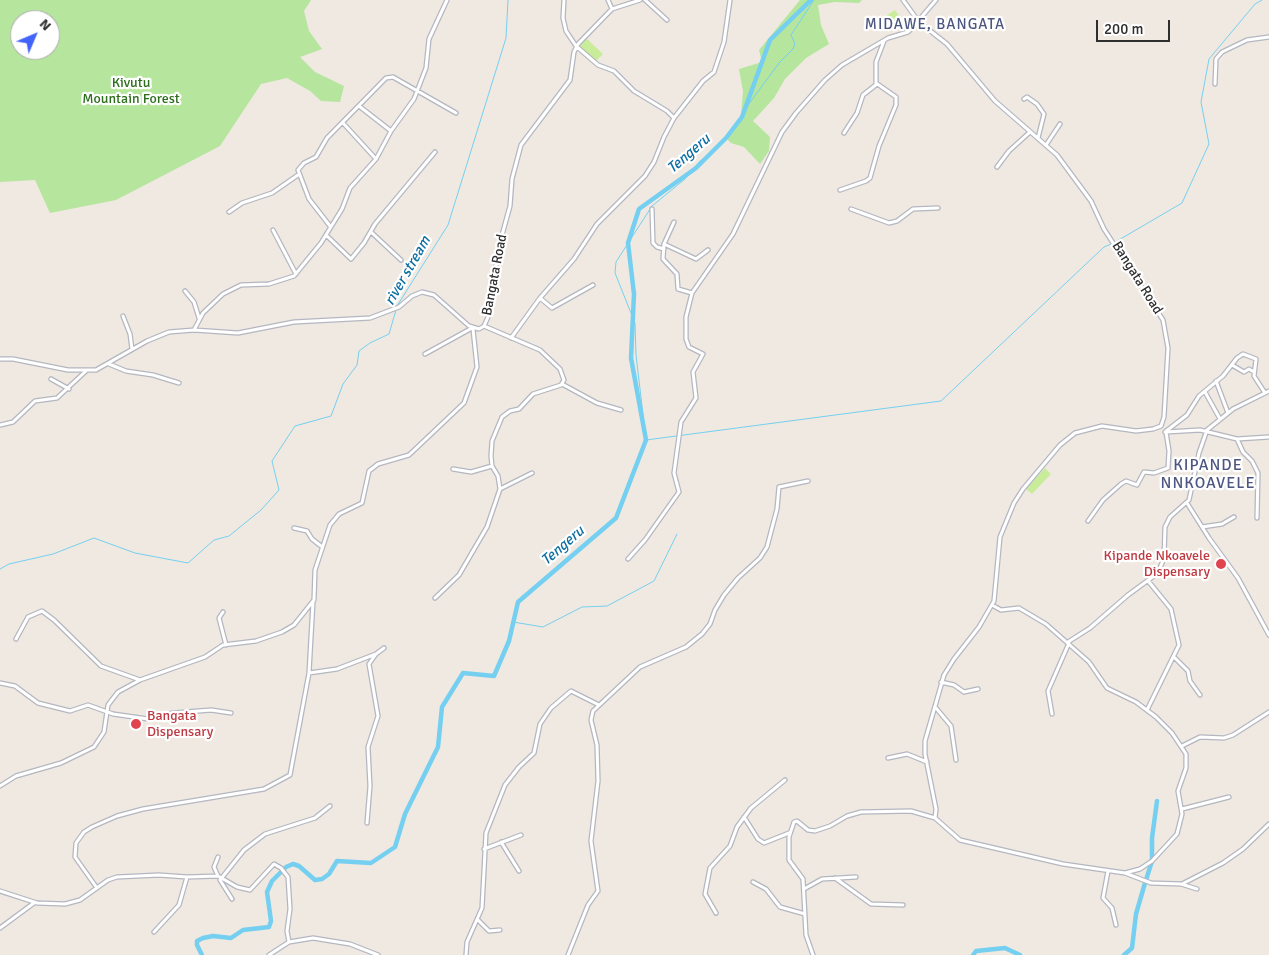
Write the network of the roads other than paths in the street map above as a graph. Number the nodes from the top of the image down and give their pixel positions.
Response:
1 (447, 0) edge
2 (564, 0) edge
3 (608, 0) edge
4 (640, 0) edge
5 (644, 0) edge
6 (730, 0) edge
7 (904, 0) edge
8 (936, 0) edge
9 (612, 9) junction
10 (667, 20) dead end
11 (919, 22) junction
12 (1269, 37) edge
13 (884, 40) junction
14 (576, 46) junction
15 (876, 84) junction
16 (1215, 84) dead end
17 (418, 89) junction
18 (1024, 99) dead end
19 (359, 106) junction
20 (456, 113) dead end
21 (674, 118) junction
22 (343, 123) junction
23 (1060, 124) dead end
24 (390, 132) junction
25 (1030, 132) junction
26 (844, 133) dead end
27 (1038, 138) junction
28 (1046, 145) junction
29 (435, 152) dead end
30 (376, 160) junction
31 (996, 167) dead end
32 (298, 175) junction
33 (840, 190) dead end
34 (938, 208) dead end
35 (652, 209) dead end
36 (851, 209) dead end
37 (229, 212) dead end
38 (674, 222) dead end
39 (330, 226) junction
40 (273, 230) dead end
41 (371, 232) junction
42 (326, 235) junction
43 (664, 244) junction
44 (664, 249) junction
45 (708, 250) dead end
46 (401, 260) dead end
47 (296, 274) junction
48 (593, 285) dead end
49 (185, 291) dead end
50 (692, 292) junction
51 (540, 298) junction
52 (123, 316) dead end
53 (200, 318) junction
54 (484, 326) junction
55 (473, 329) junction
56 (194, 330) junction
57 (511, 338) junction
58 (132, 349) junction
59 (425, 354) dead end
60 (0, 359) edge
61 (109, 364) junction
62 (1232, 365) junction
63 (86, 371) junction
64 (1254, 372) junction
65 (51, 379) dead end
66 (1216, 381) junction
67 (179, 384) dead end
68 (562, 384) junction
69 (69, 389) junction
70 (1269, 391) edge
71 (1206, 392) junction
72 (1265, 393) junction
73 (621, 410) dead end
74 (1228, 413) junction
75 (1220, 419) junction
76 (0, 425) edge
77 (1159, 427) junction
78 (1207, 430) junction
79 (1166, 432) junction
80 (1269, 438) edge
81 (1237, 439) junction
82 (492, 466) junction
83 (453, 469) dead end
84 (532, 473) dead end
85 (808, 481) dead end
86 (500, 489) junction
87 (1187, 503) junction
88 (1234, 517) dead end
89 (1257, 518) dead end
90 (1088, 521) dead end
91 (1202, 527) junction
92 (294, 528) dead end
93 (321, 546) junction
94 (628, 559) dead end
95 (1149, 582) junction
96 (435, 598) dead end
97 (313, 601) junction
98 (992, 605) junction
99 (223, 612) dead end
100 (1269, 634) edge
101 (16, 639) dead end
102 (1069, 642) junction
103 (226, 645) junction
104 (384, 648) dead end
105 (376, 654) junction
106 (1174, 657) junction
107 (309, 673) junction
108 (140, 680) junction
109 (941, 682) junction
110 (0, 683) edge
111 (978, 689) dead end
112 (1200, 695) dead end
113 (599, 705) junction
114 (936, 707) junction
115 (1147, 710) junction
116 (107, 712) junction
117 (1269, 712) edge
118 (231, 713) dead end
119 (1052, 714) dead end
120 (1182, 746) junction
121 (888, 758) dead end
122 (956, 760) dead end
123 (927, 762) junction
124 (785, 780) dead end
125 (0, 786) edge
126 (1230, 797) dead end
127 (330, 806) dead end
128 (1182, 809) junction
129 (744, 818) junction
130 (935, 818) junction
131 (367, 823) dead end
132 (1269, 824) edge
133 (790, 832) junction
134 (521, 835) dead end
135 (501, 842) junction
136 (484, 849) junction
137 (218, 857) dead end
138 (518, 871) dead end
139 (1108, 871) junction
140 (1125, 873) junction
141 (187, 877) junction
142 (220, 877) junction
143 (856, 877) dead end
144 (835, 878) junction
145 (753, 882) dead end
146 (1181, 884) junction
147 (97, 888) junction
148 (803, 890) junction
149 (1197, 890) dead end
150 (0, 891) edge
151 (232, 899) dead end
152 (34, 903) junction
153 (903, 905) dead end
154 (716, 913) dead end
155 (805, 914) junction
156 (478, 920) junction
157 (1116, 925) dead end
158 (0, 928) edge
159 (500, 930) dead end
160 (154, 932) dead end
161 (289, 942) junction
162 (269, 955) edge
163 (378, 955) edge
164 (466, 955) edge
165 (568, 955) edge
166 (813, 955) edge

1 - 17 street
2 - 14 street
3 - 9 street
4 - 9 street
5 - 10 street
6 - 21 street
7 - 11 street, Bangata Road
8 - 11 street
9 - 14 street
11 - 13 street
11 - 25 street, Bangata Road
12 - 16 street
13 - 15 street
13 - 50 street
14 - 21 street
14 - 54 street, Bangata Road
15 - 26 street
15 - 33 street
17 - 19 street
17 - 20 street
17 - 24 street
18 - 27 street
19 - 22 street
19 - 24 street
21 - 51 street
22 - 30 street
22 - 32 street
23 - 28 street
24 - 30 street
25 - 27 street, Bangata Road
25 - 31 street
27 - 28 street, Bangata Road
28 - 77 street, Bangata Road
29 - 41 street
30 - 39 street
32 - 37 street
32 - 39 street
34 - 36 street
35 - 44 street
38 - 43 street
39 - 42 street
40 - 47 street
41 - 42 street
41 - 46 street
42 - 47 street
43 - 44 street
43 - 45 street
44 - 50 street
47 - 53 street
48 - 51 street
49 - 53 street
50 - 94 street
51 - 57 street
52 - 58 street
53 - 56 street
54 - 55 street, Bangata Road
54 - 57 street
55 - 56 street, Bangata Road
55 - 59 street
55 - 93 street
56 - 58 street, Bangata Road
57 - 68 street
58 - 61 street, Bangata Road
60 - 63 street, Bangata Road
61 - 63 street, Bangata Road
61 - 67 street
62 - 64 street
62 - 64 street
62 - 66 street
63 - 69 street
64 - 72 street
65 - 69 street
66 - 71 street
66 - 74 street
68 - 73 street
68 - 82 street
69 - 76 street
70 - 72 street
71 - 75 street
71 - 79 street
72 - 74 street
74 - 75 street
75 - 78 street
77 - 79 street
77 - 98 street
78 - 79 street
78 - 81 street
78 - 87 street
79 - 90 street
80 - 81 street
81 - 89 street
82 - 83 street
82 - 86 street
84 - 86 street
85 - 113 street
86 - 96 street
87 - 91 street
87 - 95 street
88 - 91 street
91 - 100 street
92 - 93 street
93 - 97 street
95 - 102 street
95 - 106 street
97 - 103 street
97 - 107 street
98 - 102 street
98 - 109 street
99 - 103 street
101 - 108 street
102 - 115 street
102 - 119 street
103 - 108 street
104 - 105 street
105 - 107 street
105 - 131 street
106 - 112 street
106 - 115 street
107 - 147 street
108 - 116 street
109 - 111 street
109 - 114 street
110 - 116 street
113 - 136 street
113 - 165 street
114 - 122 street
114 - 123 street
115 - 120 street
116 - 118 street
116 - 125 street
117 - 120 street
120 - 128 street
121 - 123 street
123 - 130 street
124 - 129 street
126 - 128 street
127 - 142 street
128 - 140 street
129 - 133 street
129 - 154 street
130 - 133 street
130 - 139 street
132 - 146 street
133 - 148 street
134 - 135 street
135 - 136 street
135 - 138 street
136 - 156 street
137 - 142 street
139 - 140 street
139 - 157 street
140 - 146 street
141 - 142 street
141 - 147 street
141 - 160 street
142 - 151 street
142 - 161 street
143 - 144 street
144 - 148 street
144 - 153 street
145 - 155 street
146 - 149 street
147 - 152 street
148 - 155 street
150 - 152 street
152 - 158 street
155 - 166 street
156 - 159 street
156 - 164 street
161 - 162 street
161 - 163 street

